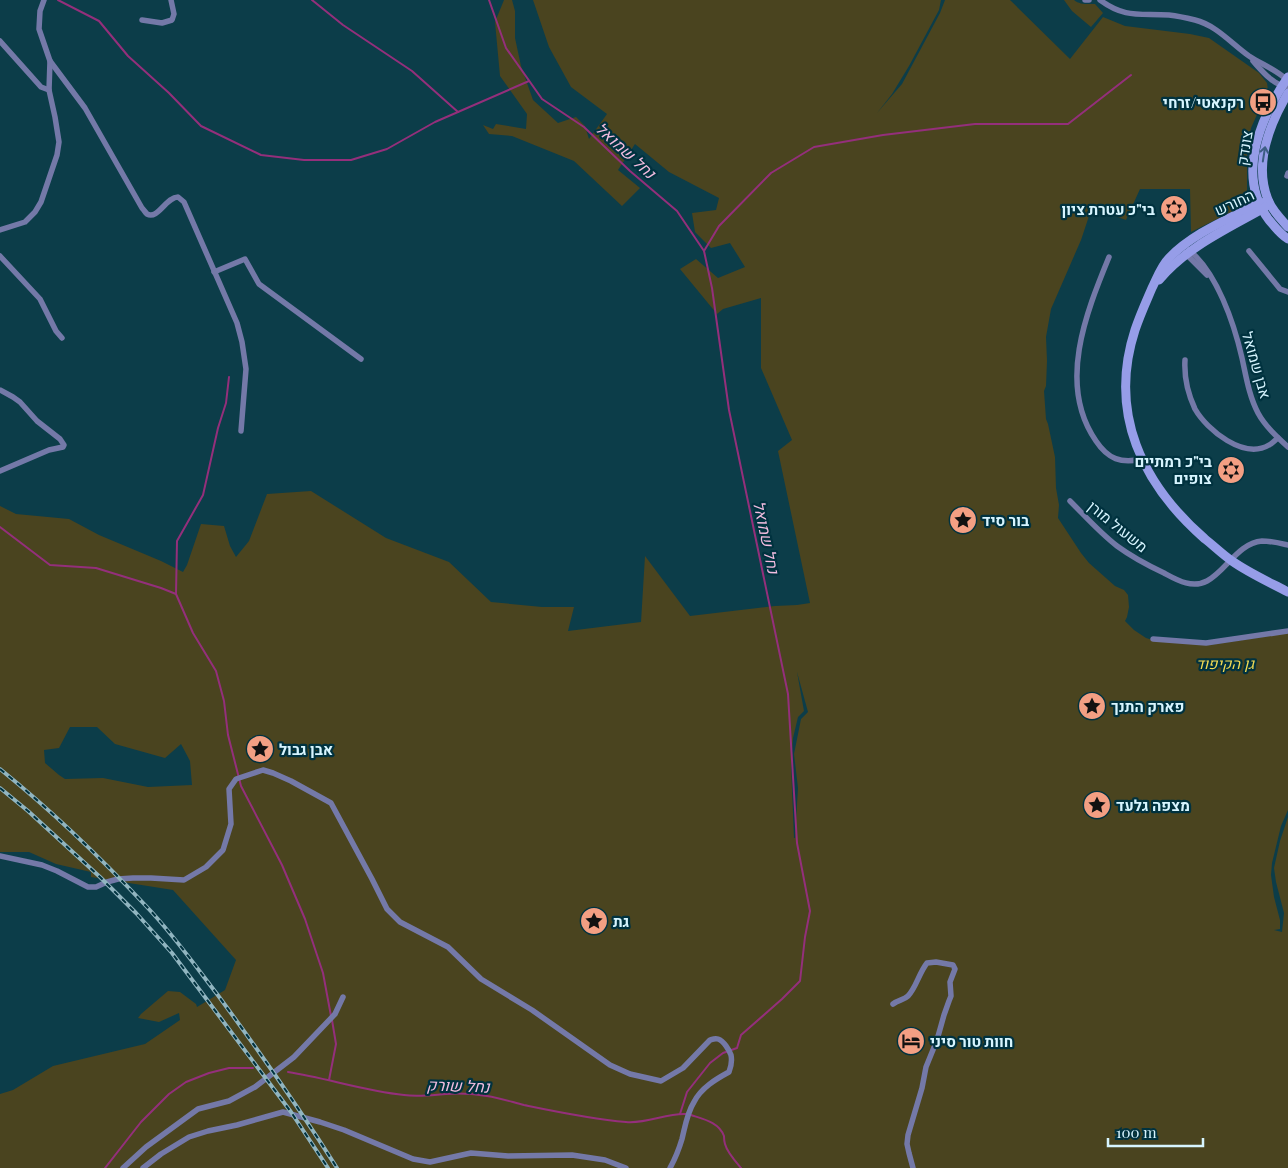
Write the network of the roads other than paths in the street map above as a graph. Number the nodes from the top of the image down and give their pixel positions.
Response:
1 (44, 0) edge
2 (171, 0) edge
3 (1100, 0) edge
4 (142, 20) dead end
5 (0, 41) edge
6 (50, 60) junction
7 (1287, 84) edge
8 (49, 90) junction
9 (1269, 202) junction
10 (1261, 206) junction
11 (1288, 227) edge
12 (0, 230) edge
13 (1288, 239) edge
14 (1186, 250) junction
15 (1249, 250) dead end
16 (0, 256) edge
17 (1109, 257) dead end
18 (214, 272) junction
19 (1288, 292) edge
20 (62, 338) dead end
21 (361, 359) dead end
22 (1185, 360) dead end
23 (0, 390) edge
24 (241, 431) dead end
25 (1278, 438) junction
26 (1288, 447) edge
27 (1142, 459) junction
28 (0, 471) edge
29 (1070, 501) dead end
30 (1288, 545) edge
31 (1231, 560) junction
32 (1288, 592) edge
33 (1288, 631) edge
34 (1153, 638) dead end
35 (0, 856) edge
36 (343, 997) dead end
37 (893, 1004) dead end
38 (123, 1168) edge
39 (142, 1168) edge
40 (626, 1168) edge
41 (670, 1168) edge
42 (913, 1168) edge

1 - 6 street
2 - 4 street
3 - 7 street
5 - 8 street
6 - 8 street
6 - 18 street
9 -> 7 street, צונדק
7 - 10 street, צונדק
8 - 12 street
9 - 10 street, החורש
9 - 11 street, צונדק
10 - 13 street, צונדק
10 - 14 street, החורש
14 - 25 street, אבן שמואל
14 - 27 street, החורש
15 - 19 street
16 - 20 street
17 - 27 street
18 - 21 street
18 - 24 street
22 - 25 street
23 - 28 street
25 - 26 street, אבן שמואל
27 - 31 street, החורש
29 - 31 street, משעול מורן
30 - 31 street, משעול מורן
31 - 32 street
33 - 34 street
35 - 41 street
36 - 38 street
37 - 42 street
39 - 40 street

